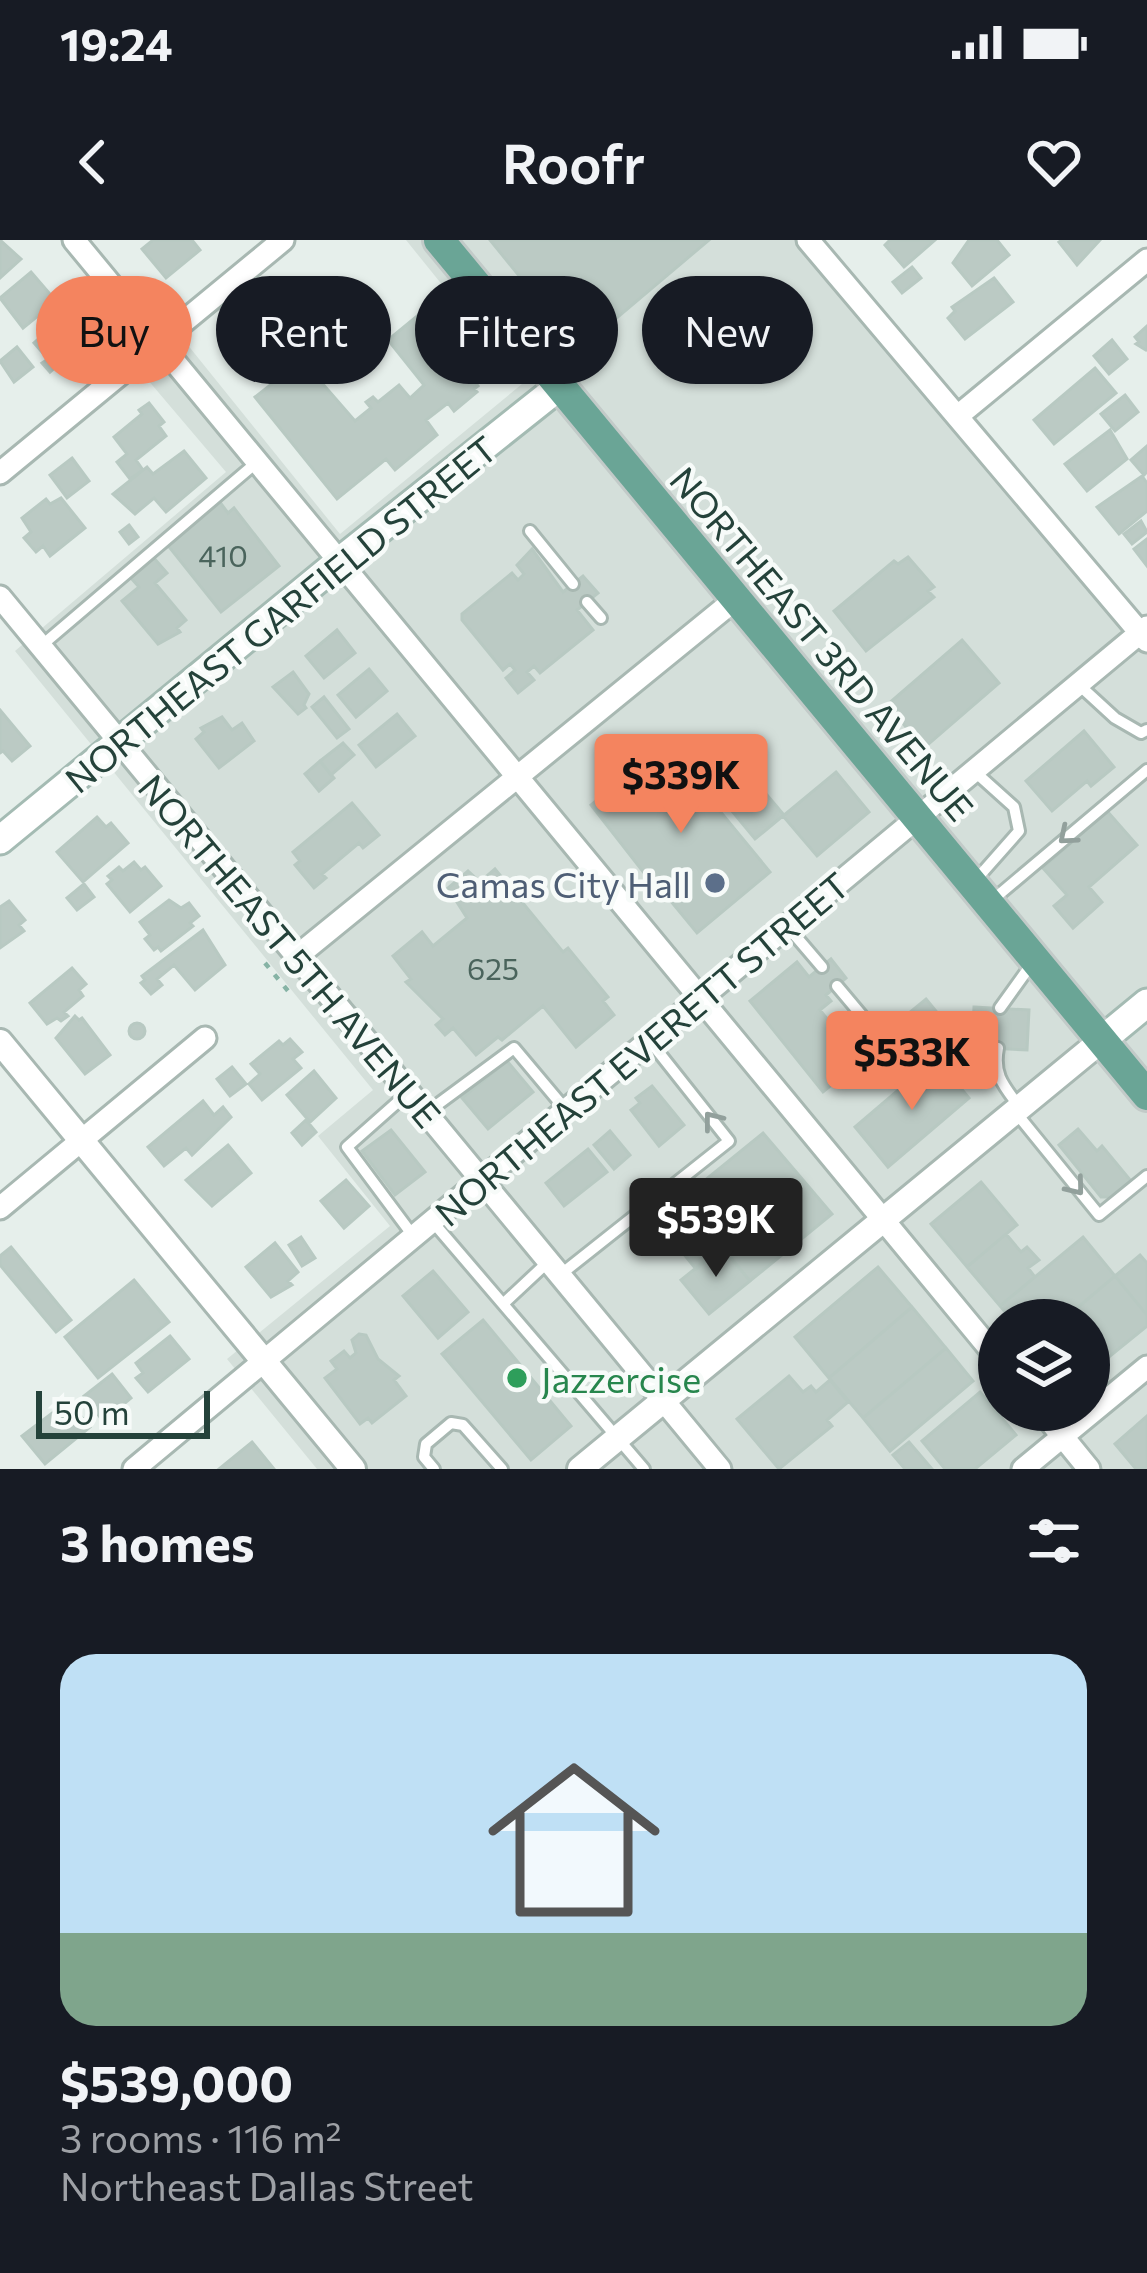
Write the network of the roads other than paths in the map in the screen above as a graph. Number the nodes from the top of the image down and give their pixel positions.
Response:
1 (74, 240) edge
2 (283, 240) edge
3 (440, 240) edge
4 (808, 240) edge
5 (1147, 260) edge
6 (104, 276) edge
7 (192, 316) edge
8 (192, 383) edge
9 (109, 384) edge
10 (560, 386) junction
11 (959, 416) junction
12 (257, 462) junction
13 (0, 473) edge
14 (530, 532) dead end
15 (340, 561) junction
16 (573, 584) dead end
17 (0, 597) edge
18 (736, 598) junction
19 (587, 602) dead end
20 (601, 618) dead end
21 (1145, 634) edge
22 (40, 646) junction
23 (1078, 684) junction
24 (1147, 730) edge
25 (120, 741) junction
26 (1147, 770) edge
27 (974, 771) junction
28 (517, 777) junction
29 (918, 818) junction
30 (0, 840) edge
31 (980, 893) junction
32 (788, 926) junction
33 (296, 956) junction
34 (1035, 959) junction
35 (821, 967) dead end
36 (837, 986) dead end
37 (700, 998) junction
38 (1147, 1004) edge
39 (1000, 1008) dead end
40 (862, 1017) dead end
41 (205, 1038) dead end
42 (650, 1040) junction
43 (1102, 1040) junction
44 (0, 1042) edge
45 (998, 1048) dead end
46 (409, 1092) junction
47 (1147, 1095) edge
48 (566, 1110) junction
49 (1017, 1110) junction
50 (426, 1113) junction
51 (81, 1141) junction
52 (1147, 1176) edge
53 (481, 1180) junction
54 (0, 1208) edge
55 (883, 1220) junction
56 (432, 1222) junction
57 (414, 1237) junction
58 (554, 1268) junction
59 (503, 1304) junction
60 (978, 1335) edge
61 (264, 1361) junction
62 (1147, 1366) edge
63 (663, 1400) junction
64 (1058, 1431) edge
65 (1062, 1436) junction
66 (618, 1438) junction
67 (134, 1469) edge
68 (353, 1469) edge
69 (434, 1469) edge
70 (502, 1469) edge
71 (580, 1469) edge
72 (644, 1469) edge
73 (720, 1469) edge
74 (1023, 1469) edge
75 (1089, 1469) edge

1 - 6 street
2 - 7 street
3 - 10 main road, NORTHEAST 3RD AVENUE
4 - 11 street
5 - 11 street
8 - 12 street
9 - 13 street
10 - 15 main road, NORTHEAST GARFIELD STREET
10 - 18 main road, NORTHEAST 3RD AVENUE
11 - 21 street
12 - 15 street
12 - 22 lane
14 - 16 lane
15 - 25 main road, NORTHEAST GARFIELD STREET
15 - 28 street
17 - 22 street, NORTHEAST 5TH AVENUE
18 - 28 street
18 - 29 main road, NORTHEAST 3RD AVENUE
19 - 20 lane
21 - 23 street, NORTHEAST EVERETT STREET
22 - 25 street, NORTHEAST 5TH AVENUE
23 - 24 lane
23 - 27 street, NORTHEAST EVERETT STREET
25 - 30 main road, NORTHEAST GARFIELD STREET
25 - 33 street, NORTHEAST 5TH AVENUE
26 -> 31 lane
27 - 29 street, NORTHEAST EVERETT STREET
27 - 31 lane
28 - 33 street
28 - 37 street
29 - 31 main road, NORTHEAST 3RD AVENUE
29 - 32 street, NORTHEAST EVERETT STREET
31 - 34 main road, NORTHEAST 3RD AVENUE
32 - 35 lane
32 - 37 street, NORTHEAST EVERETT STREET
33 - 46 street, NORTHEAST 5TH AVENUE
34 - 39 lane
34 - 43 main road, NORTHEAST 3RD AVENUE
36 - 40 lane
37 - 42 street, NORTHEAST EVERETT STREET
37 - 55 street
38 - 43 main road
41 - 51 street
42 - 48 street, NORTHEAST EVERETT STREET
58 -> 42 lane
43 - 47 main road, NORTHEAST 3RD AVENUE
43 - 49 street
44 - 51 street
45 - 49 lane
46 - 50 street, NORTHEAST 5TH AVENUE
46 - 57 lane
48 - 50 lane
48 - 53 street, NORTHEAST EVERETT STREET
49 -> 52 lane
49 - 55 street
50 - 53 street, NORTHEAST 5TH AVENUE
51 - 54 street
51 - 61 street
53 - 56 street, NORTHEAST EVERETT STREET
53 - 58 street, NORTHEAST 5TH AVENUE
55 - 60 street
55 - 63 street
56 - 57 street, NORTHEAST EVERETT STREET
56 - 59 lane
57 - 61 street, NORTHEAST EVERETT STREET
58 - 59 lane
58 - 63 street, NORTHEAST 5TH AVENUE
59 - 66 lane
61 - 67 street, NORTHEAST EVERETT STREET
61 - 68 street
62 - 65 street
63 - 66 street
63 - 73 street, NORTHEAST 5TH AVENUE
64 - 65 street
65 - 74 street
65 - 75 street
66 - 71 street
66 - 72 lane
69 - 70 lane

